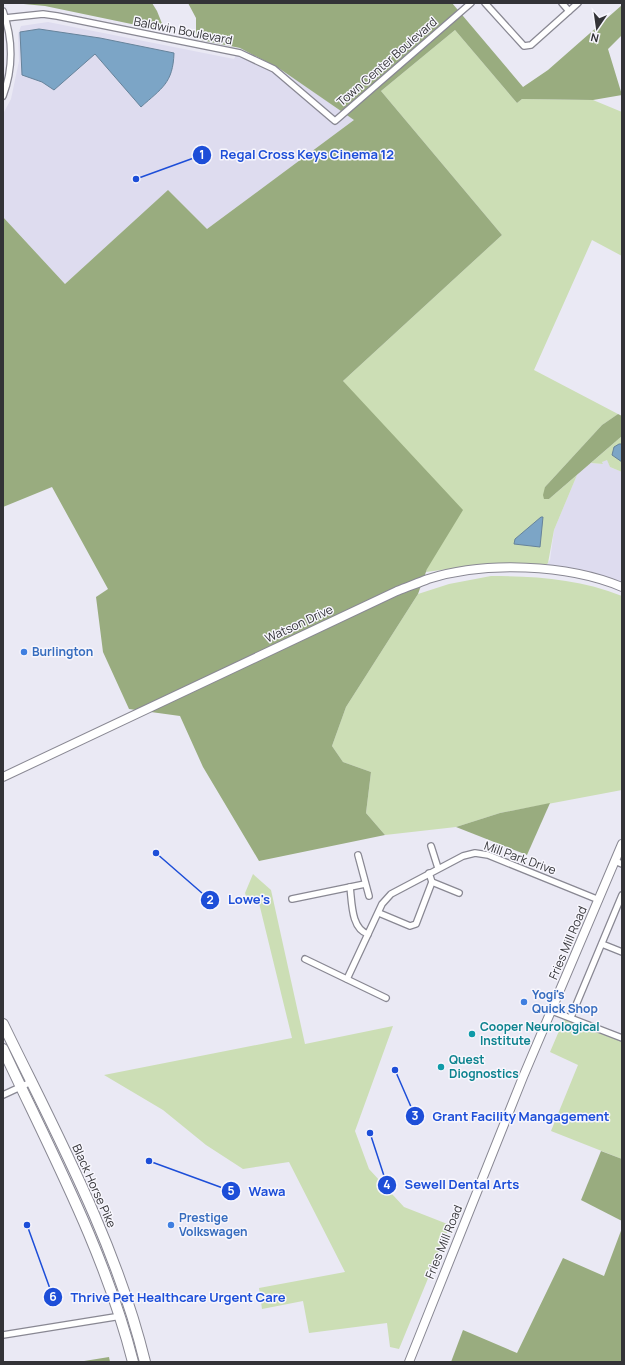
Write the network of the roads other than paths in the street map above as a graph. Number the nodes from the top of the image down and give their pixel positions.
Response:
1 (472, 3) edge
2 (485, 3) edge
3 (562, 3) edge
4 (578, 3) edge
5 (3, 11) edge
6 (569, 11) junction
7 (5, 18) junction
8 (3, 96) edge
9 (335, 121) joint
10 (622, 587) edge
11 (3, 777) edge
12 (622, 844) edge
13 (431, 846) dead end
14 (358, 855) dead end
15 (619, 862) edge
16 (438, 868) junction
17 (429, 873) junction
18 (432, 882) junction
19 (365, 884) junction
20 (350, 887) junction
21 (459, 893) dead end
22 (622, 895) edge
23 (368, 896) dead end
24 (292, 899) dead end
25 (599, 900) junction
26 (379, 913) junction
27 (368, 934) junction
28 (602, 944) junction
29 (622, 952) edge
30 (305, 959) dead end
31 (346, 979) junction
32 (386, 998) dead end
33 (552, 1011) junction
34 (571, 1017) junction
35 (4, 1025) edge
36 (622, 1038) edge
37 (3, 1049) edge
38 (32, 1082) junction
39 (21, 1087) junction
40 (3, 1095) edge
41 (121, 1316) junction
42 (3, 1335) edge
43 (133, 1362) edge
44 (145, 1362) edge
45 (409, 1362) edge

1 - 9 street, Town Center Boulevard
2 - 6 street
3 - 6 street
4 - 6 street
5 - 7 street
7 - 8 street
7 - 9 street, Baldwin Boulevard
10 - 11 street, Watson Drive
12 - 15 street, Fries Mill Road
13 - 16 street
14 - 19 street
15 - 25 street, Fries Mill Road
16 - 17 street, Mill Park Drive
16 - 25 street, Mill Park Drive
17 - 18 street
17 - 26 street, Mill Park Drive
18 - 21 street
18 - 26 street
19 - 20 street
19 - 23 street
20 - 24 street
20 - 27 street
22 - 28 street
25 - 33 street, Fries Mill Road
26 - 27 street, Mill Park Drive
27 - 31 street, Mill Park Drive
28 - 29 street
28 - 34 street
30 - 31 street
31 - 32 street
33 - 34 street
33 - 45 street, Fries Mill Road
34 - 36 street
35 - 38 highway, Black Horse Pike
37 - 39 highway, Black Horse Pike
38 - 39 street
38 - 44 highway, Black Horse Pike
39 - 40 street
39 - 41 highway, Black Horse Pike
41 - 42 street
41 - 43 highway, Black Horse Pike

